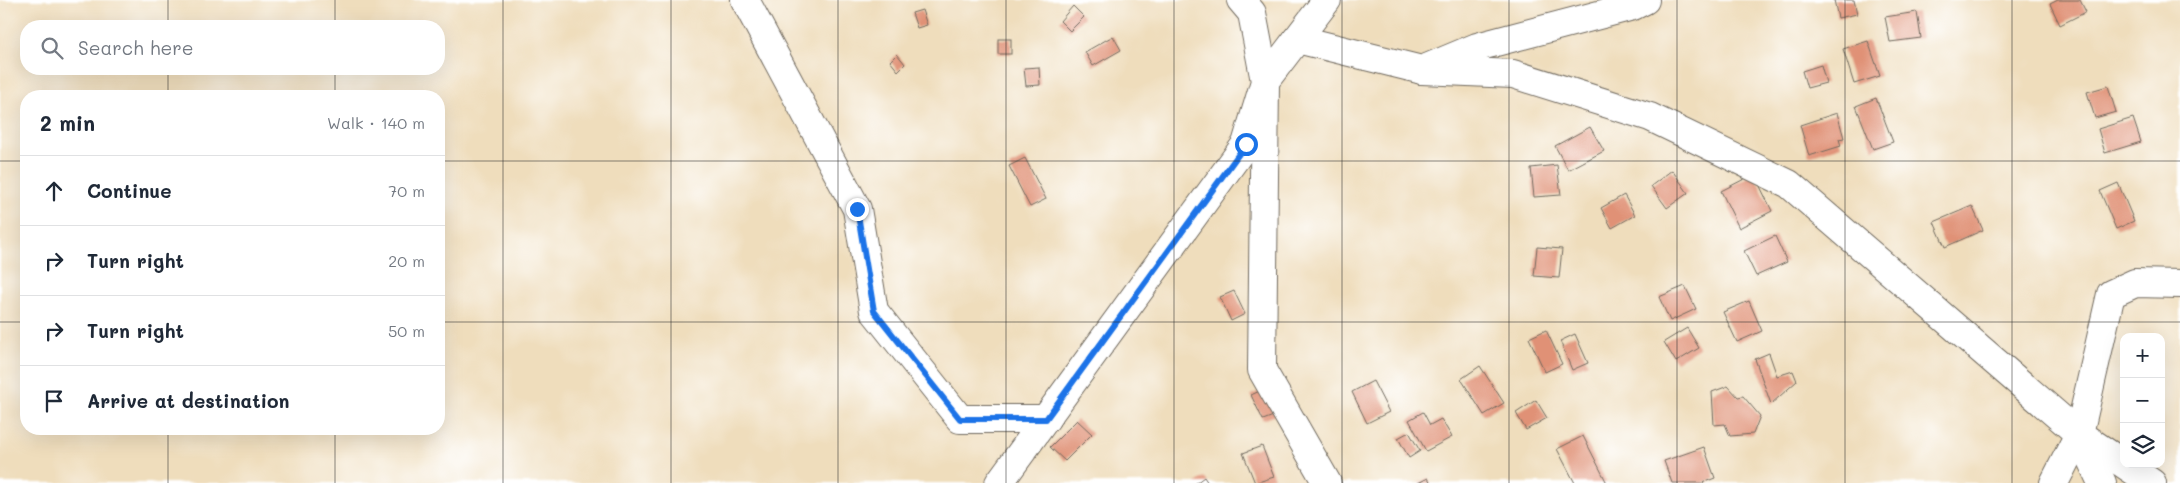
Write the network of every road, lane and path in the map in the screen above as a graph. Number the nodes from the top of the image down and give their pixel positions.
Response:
1 (745, 0) edge
2 (1241, 0) edge
3 (1327, 0) edge
4 (1645, 0) edge
5 (1297, 39) junction
6 (1422, 70) junction
7 (1265, 81) junction
8 (2180, 284) edge
9 (1046, 419) junction
10 (2079, 434) junction
11 (999, 483) edge
12 (1327, 483) edge
13 (2054, 483) edge
14 (2102, 483) edge
15 (2152, 483) edge

1 - 9 street
2 - 7 street
3 - 5 street
4 - 6 street
5 - 6 street
5 - 7 street
6 - 10 street
7 - 9 street
7 - 12 street
8 - 10 street
9 - 11 street
10 - 13 street
10 - 14 street
10 - 15 street

